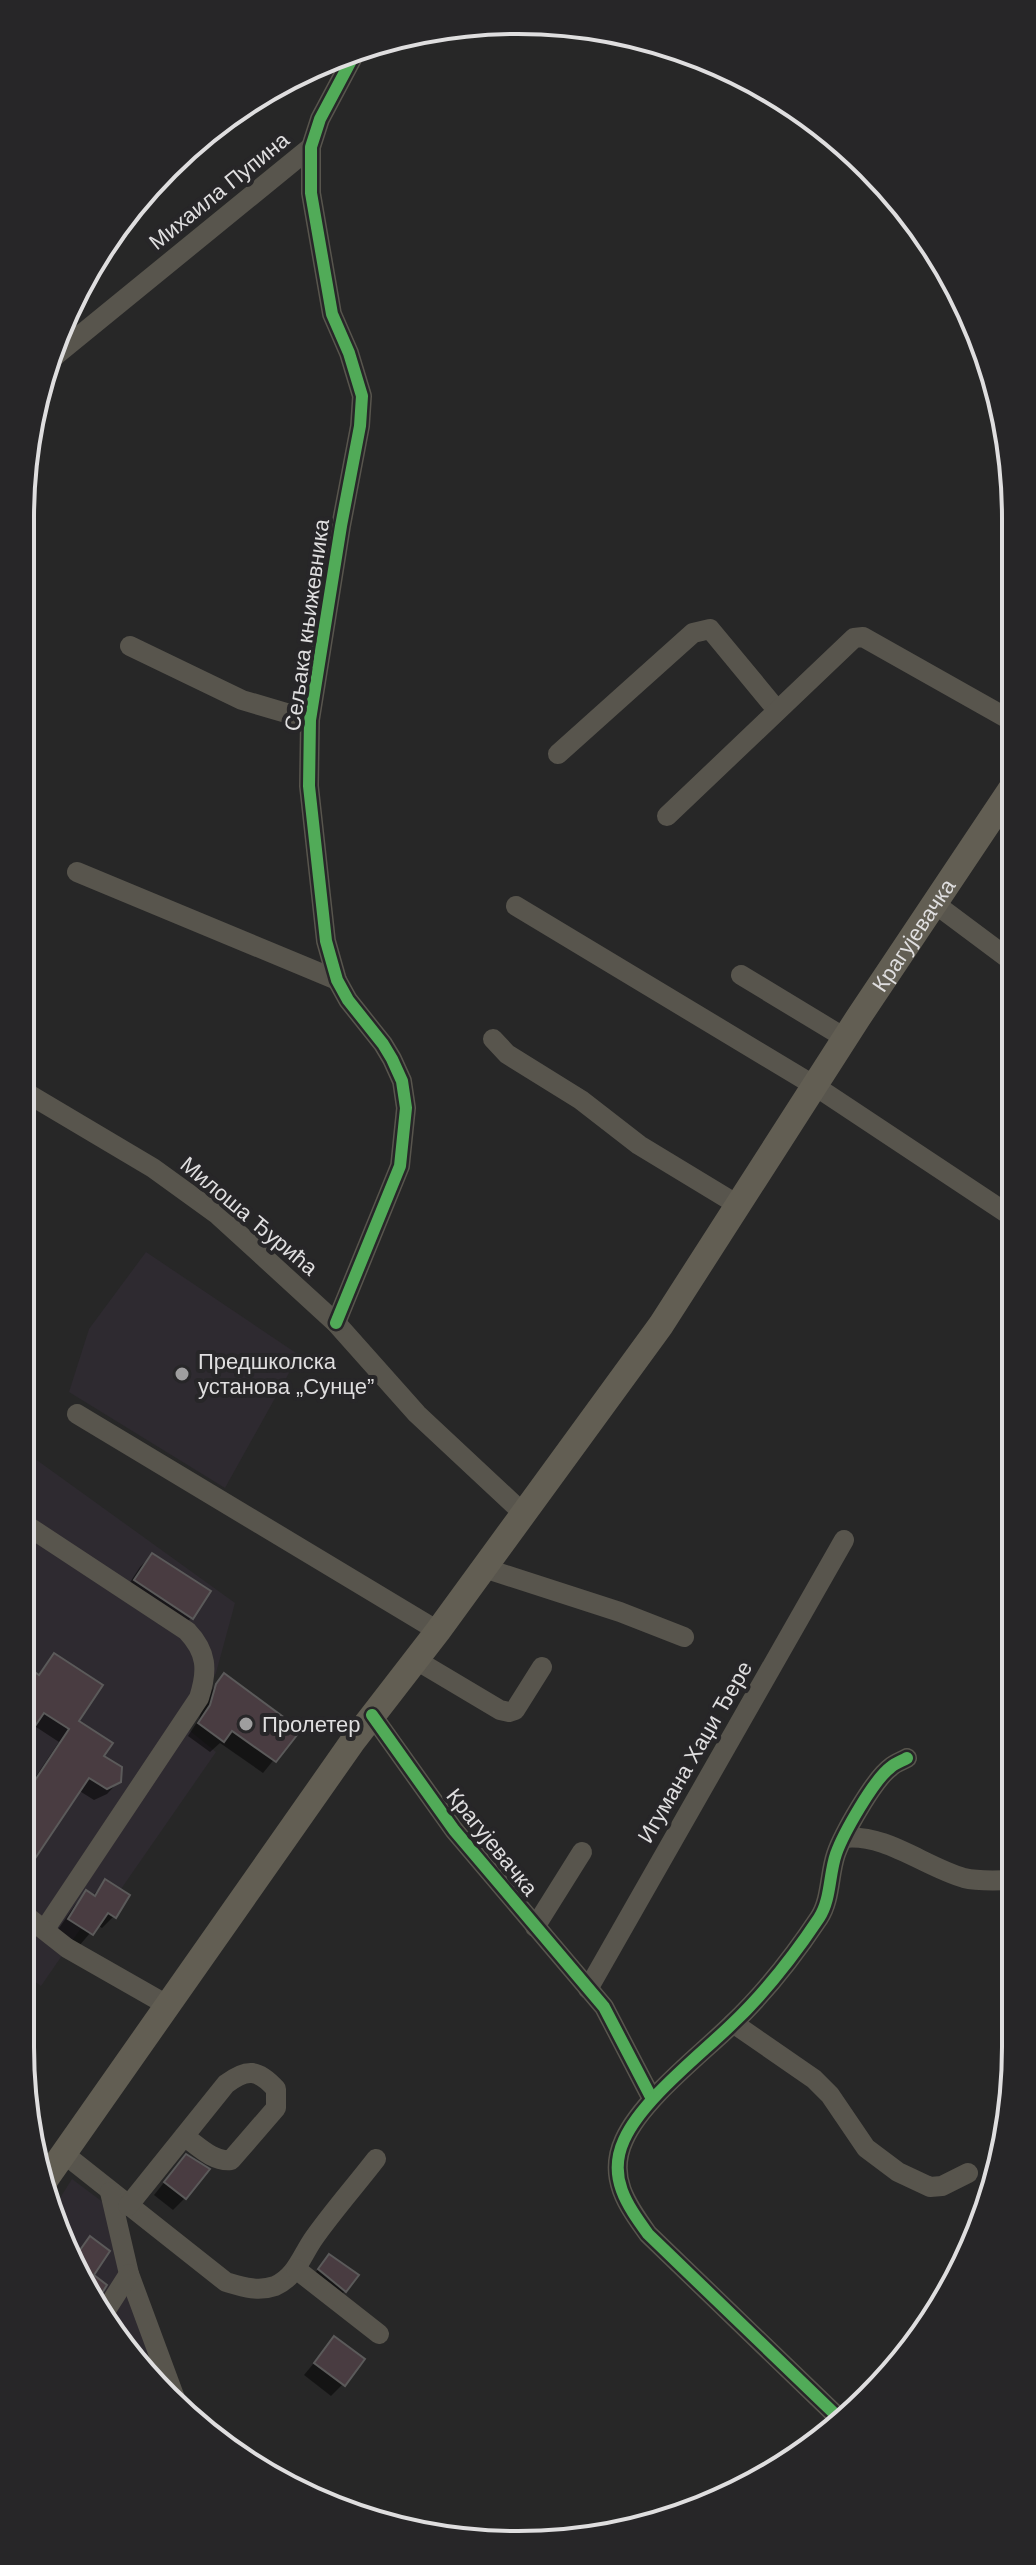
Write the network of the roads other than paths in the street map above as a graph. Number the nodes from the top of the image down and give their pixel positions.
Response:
1 (349, 65) edge
2 (311, 147) junction
3 (66, 347) edge
4 (130, 646) dead end
5 (777, 710) junction
6 (1002, 715) edge
7 (310, 720) junction
8 (558, 754) dead end
9 (1002, 802) edge
10 (667, 816) dead end
11 (77, 872) dead end
12 (934, 903) junction
13 (516, 906) dead end
14 (1002, 954) edge
15 (741, 975) dead end
16 (337, 980) junction
17 (845, 1038) junction
18 (493, 1039) dead end
19 (815, 1086) junction
20 (34, 1097) edge
21 (738, 1205) junction
22 (1002, 1210) edge
23 (336, 1323) junction
24 (77, 1414) dead end
25 (524, 1514) junction
26 (34, 1530) edge
27 (844, 1540) dead end
28 (484, 1568) junction
29 (438, 1631) junction
30 (684, 1637) dead end
31 (416, 1660) junction
32 (542, 1667) dead end
33 (372, 1715) junction
34 (907, 1758) dead end
35 (844, 1838) junction
36 (582, 1852) dead end
37 (1002, 1880) edge
38 (34, 1921) edge
39 (535, 1927) junction
40 (45, 1929) junction
41 (588, 1989) junction
42 (167, 2005) junction
43 (733, 2023) junction
44 (652, 2099) junction
45 (184, 2136) junction
46 (63, 2153) junction
47 (376, 2159) dead end
48 (50, 2172) edge
49 (968, 2173) dead end
50 (110, 2192) junction
51 (128, 2206) junction
52 (296, 2269) junction
53 (129, 2274) junction
54 (109, 2305) edge
55 (379, 2334) dead end
56 (169, 2381) edge
57 (834, 2413) edge

1 - 2 street
2 - 3 street, Михаила Пупина
2 - 7 street, Сељака књижевника
4 - 7 street, Сељака књижевника
5 - 6 street
5 - 8 street
5 - 10 street
7 - 16 street, Сељака књижевника
9 - 12 main road, Крагујевачка
11 - 16 street
12 - 14 street
12 - 17 main road, Крагујевачка
13 - 19 street
15 - 17 street
16 - 23 street, Сељака књижевника
17 - 19 main road, Крагујевачка
18 - 21 street
19 - 21 main road, Крагујевачка
19 - 22 street
20 - 23 street, Милоша Ђурића
21 - 25 main road, Крагујевачка
23 - 25 street, Милоша Ђурића
24 - 29 street
25 - 28 main road, Крагујевачка
26 - 40 street
27 - 41 street, Игумана Хаџи Ђере
28 - 29 main road, Крагујевачка
28 - 30 street
29 - 31 main road, Крагујевачка
31 - 32 street
31 - 33 main road, Крагујевачка
33 - 39 street, Крагујевачка
33 - 42 main road, Крагујевачка
34 - 35 street
35 - 37 street
35 - 43 street
36 - 39 street
38 - 40 street
39 - 41 street, Крагујевачка
40 - 42 street
41 - 44 street, Крагујевачка
42 - 46 main road, Крагујевачка
43 - 44 street
43 - 49 street
44 - 57 street
45 - 45 street
45 - 51 street
46 - 48 main road, Крагујевачка
46 - 50 street
47 - 52 street
50 - 51 street
50 - 53 street
51 - 52 street
52 - 55 street
53 - 54 street
53 - 56 street

